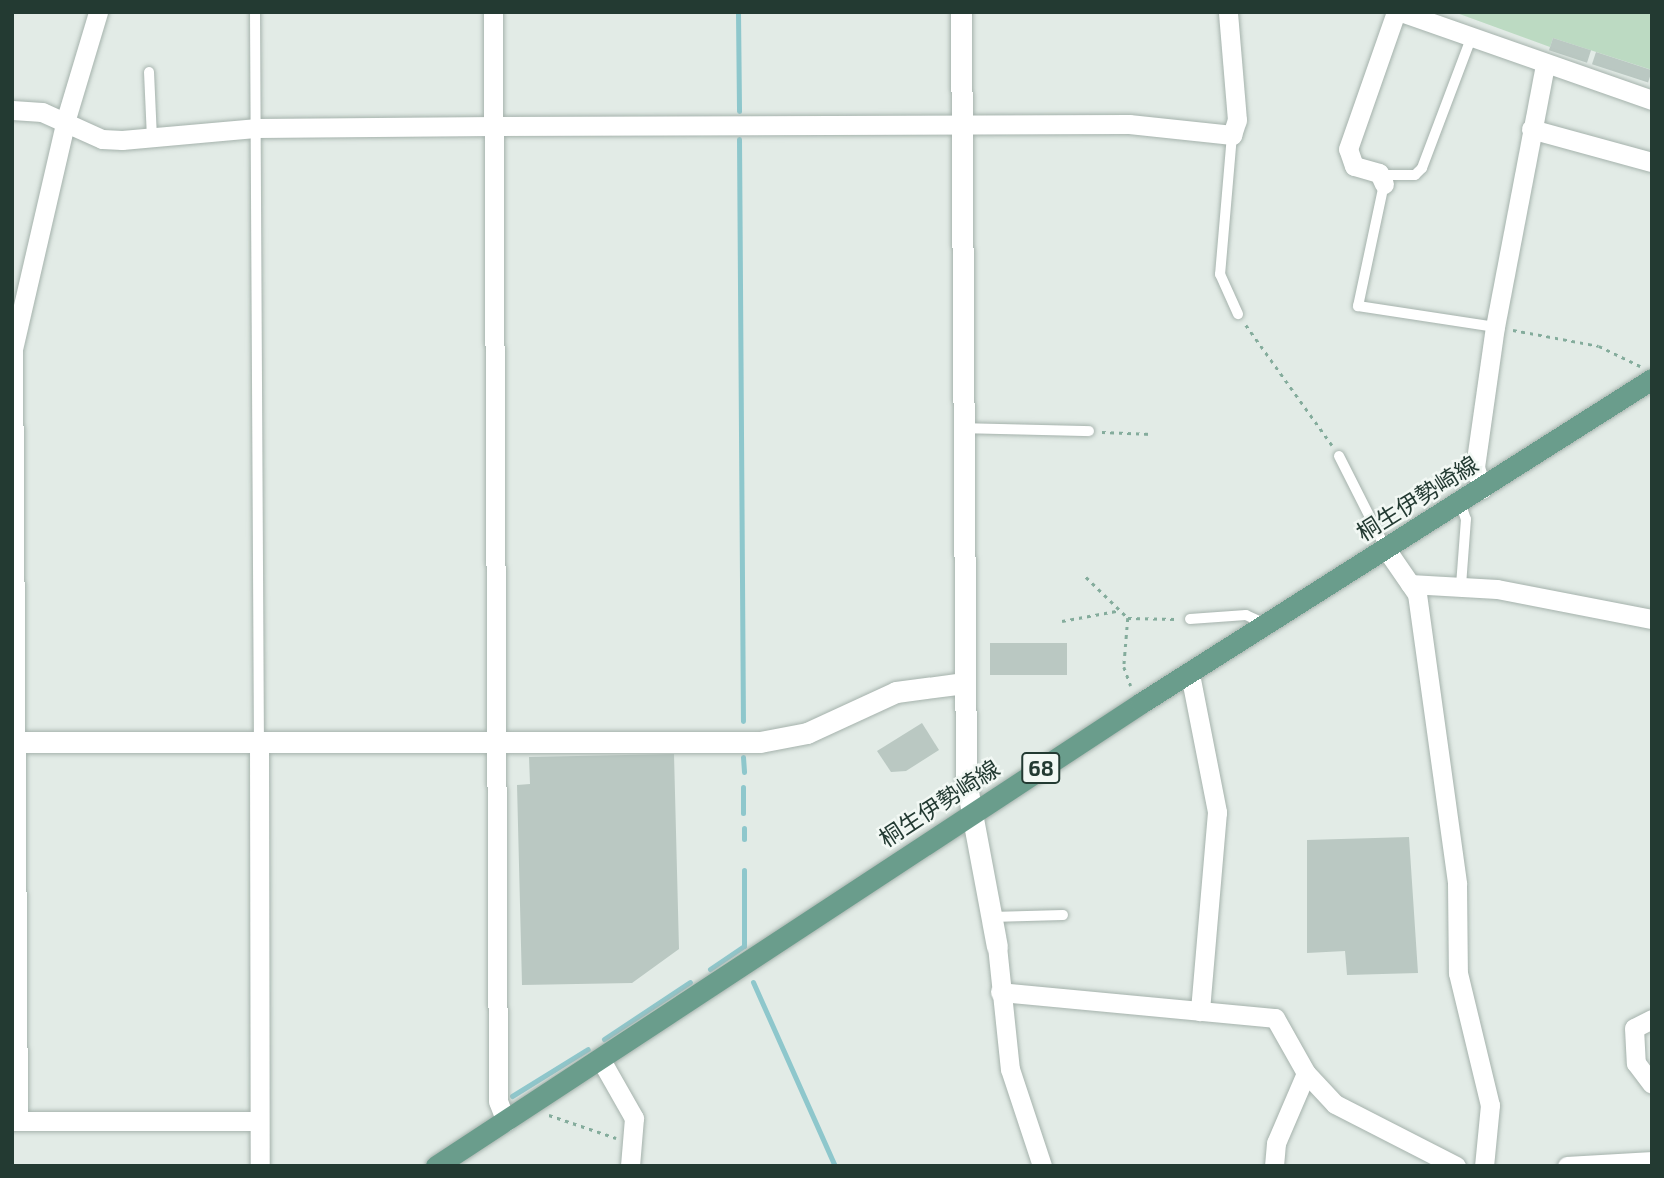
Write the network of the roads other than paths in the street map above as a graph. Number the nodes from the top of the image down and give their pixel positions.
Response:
1 (98, 12) edge
2 (255, 12) edge
3 (493, 12) edge
4 (961, 12) edge
5 (1228, 12) edge
6 (1399, 12) edge
7 (1471, 38) junction
8 (1545, 65) junction
9 (149, 72) dead end
10 (1652, 100) edge
11 (12, 110) edge
12 (66, 119) junction
13 (961, 124) junction
14 (494, 126) junction
15 (257, 128) junction
16 (1531, 128) junction
17 (1232, 135) junction
18 (152, 137) junction
19 (1652, 162) edge
20 (1383, 180) junction
21 (1238, 314) road end
22 (1495, 327) junction
23 (1652, 379) edge
24 (963, 428) junction
25 (1088, 431) road end
26 (1339, 456) road end
27 (1482, 489) junction
28 (13, 498) edge
29 (1460, 502) junction
30 (1386, 549) junction
31 (1410, 584) junction
32 (1461, 585) junction
33 (1652, 619) edge
34 (1190, 620) road end
35 (1266, 624) junction
36 (1190, 674) junction
37 (964, 683) junction
38 (15, 742) edge
39 (259, 742) junction
40 (496, 743) junction
41 (968, 815) junction
42 (1063, 915) dead end
43 (991, 917) junction
44 (997, 946) joint
45 (1000, 992) junction
46 (1200, 1011) junction
47 (1652, 1018) edge
48 (601, 1059) junction
49 (1306, 1073) junction
50 (1652, 1084) edge
51 (15, 1121) edge
52 (258, 1121) junction
53 (506, 1122) junction
54 (1652, 1161) edge
55 (260, 1166) edge
56 (436, 1166) edge
57 (629, 1166) edge
58 (1042, 1166) edge
59 (1273, 1166) edge
60 (1456, 1166) edge
61 (1485, 1166) edge
62 (1567, 1166) edge

1 - 12 street
2 - 15 lane
3 - 14 street
4 - 13 street
5 - 17 street
6 - 7 street
6 - 20 street
7 - 8 street
7 - 20 lane
8 - 10 street
8 - 16 street
9 - 18 lane
11 - 12 street
12 - 18 street
12 - 28 street
13 - 14 street
13 - 17 street
13 - 24 street
14 - 15 street
14 - 40 street
15 - 18 street
15 - 39 lane
16 - 19 street
16 - 22 street
17 - 21 lane
20 - 22 lane
22 - 27 street
23 - 27 main road, 桐生伊勢崎線 / 68
24 - 25 lane
24 - 37 street
26 - 30 lane
27 - 29 main road, 桐生伊勢崎線 / 68
28 - 38 street
29 - 30 main road, 桐生伊勢崎線 / 68
29 - 32 lane
30 - 31 street
30 - 35 main road, 桐生伊勢崎線 / 68
31 - 32 street
31 - 61 street
32 - 33 street
34 - 35 lane
35 - 36 main road, 桐生伊勢崎線 / 68
36 - 41 main road, 桐生伊勢崎線 / 68
36 - 46 street
37 - 40 street
37 - 41 street
38 - 39 street
38 - 51 street
39 - 40 street
39 - 52 street
40 - 53 street
41 - 43 street
41 - 48 main road, 桐生伊勢崎線 / 68
42 - 43 lane
43 - 44 street
44 - 45 street
45 - 46 street
45 - 58 street
46 - 49 street
47 - 50 street
48 - 53 main road, 桐生伊勢崎線 / 68
48 - 57 street
49 - 59 street
49 - 60 street
51 - 52 street
52 - 55 street
53 - 56 main road, 桐生伊勢崎線 / 68
54 - 62 street

